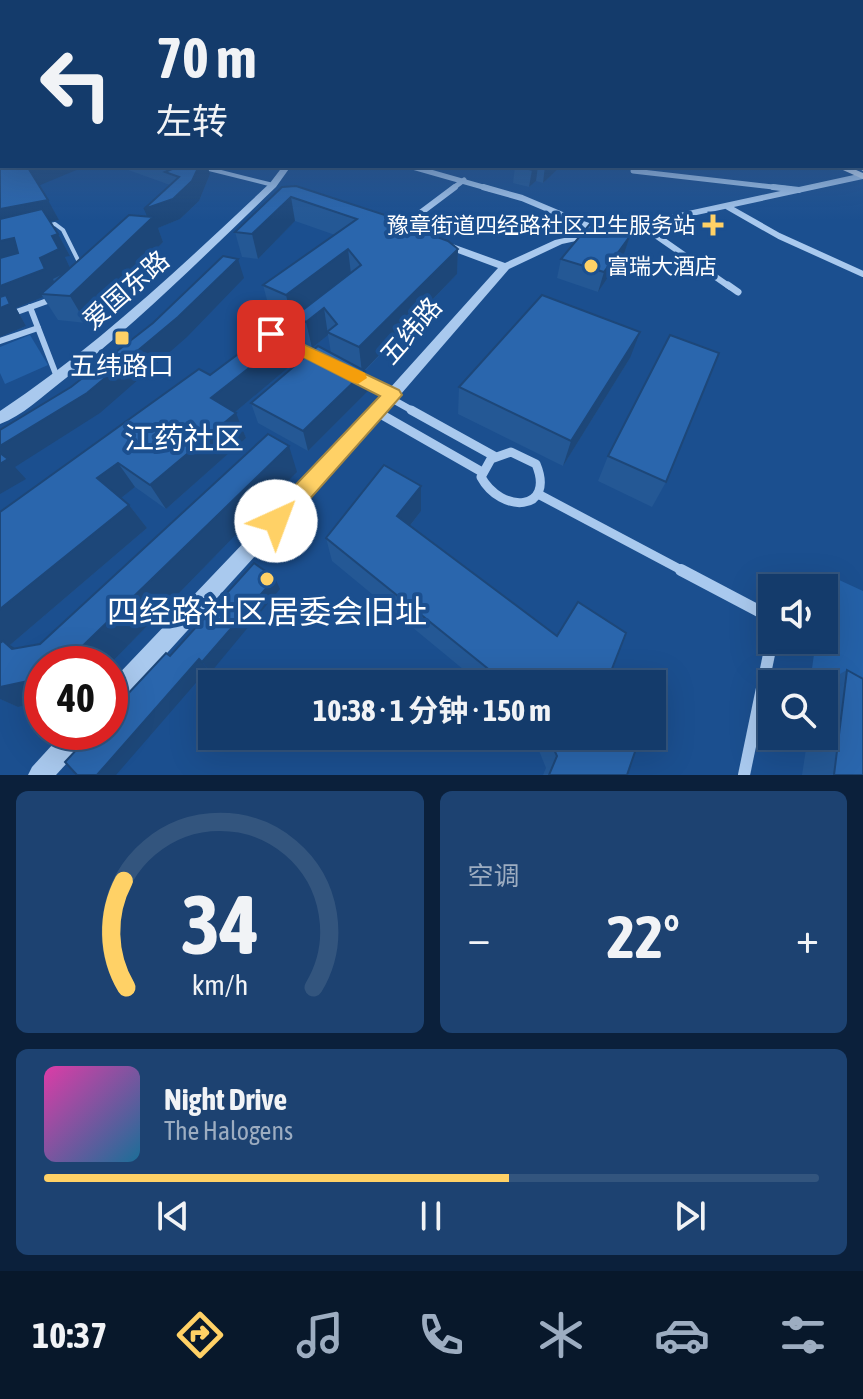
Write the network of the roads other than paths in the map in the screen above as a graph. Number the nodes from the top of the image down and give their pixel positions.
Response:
1 (205, 168) edge
2 (286, 168) edge
3 (417, 168) edge
4 (844, 168) edge
5 (633, 171) dead end
6 (863, 176) edge
7 (464, 180) junction
8 (273, 185) junction
9 (287, 190) edge
10 (800, 191) junction
11 (728, 207) junction
12 (385, 224) edge
13 (641, 225) junction
14 (42, 228) edge
15 (399, 229) junction
16 (603, 232) junction
17 (414, 234) edge
18 (429, 239) edge
19 (505, 267) junction
20 (76, 272) edge
21 (863, 274) edge
22 (738, 292) dead end
23 (63, 296) edge
24 (30, 307) junction
25 (0, 318) edge
26 (38, 328) junction
27 (0, 341) edge
28 (352, 375) edge
29 (57, 377) junction
30 (391, 396) junction
31 (377, 412) junction
32 (0, 418) edge
33 (494, 456) junction
34 (482, 472) junction
35 (538, 494) junction
36 (758, 611) edge
37 (769, 654) edge
38 (128, 680) edge
39 (63, 750) edge
40 (40, 775) edge
41 (744, 775) edge

1 - 8 street
2 - 8 street
3 - 7 street
4 - 6 main road
5 - 10 street
6 - 10 street
7 - 15 street
7 - 16 street
8 - 9 street
8 - 29 street, 爱国东路
10 - 11 street
11 - 13 street
11 - 21 street
12 - 15 street
13 - 16 street
13 - 22 street
14 - 20 lane
15 - 17 street
16 - 19 street
18 - 19 street
19 - 30 street, 五纬路
23 - 24 lane
24 - 25 lane
24 - 26 lane
26 - 27 lane
26 - 29 lane
28 - 30 lane
29 - 32 street, 爱国东路
30 - 31 street, 五纬路
30 - 33 street
31 - 34 street
31 - 38 street, 五纬路
33 - 34 street
33 - 35 street
34 - 35 street
35 - 36 street
37 - 41 street
39 - 40 street

